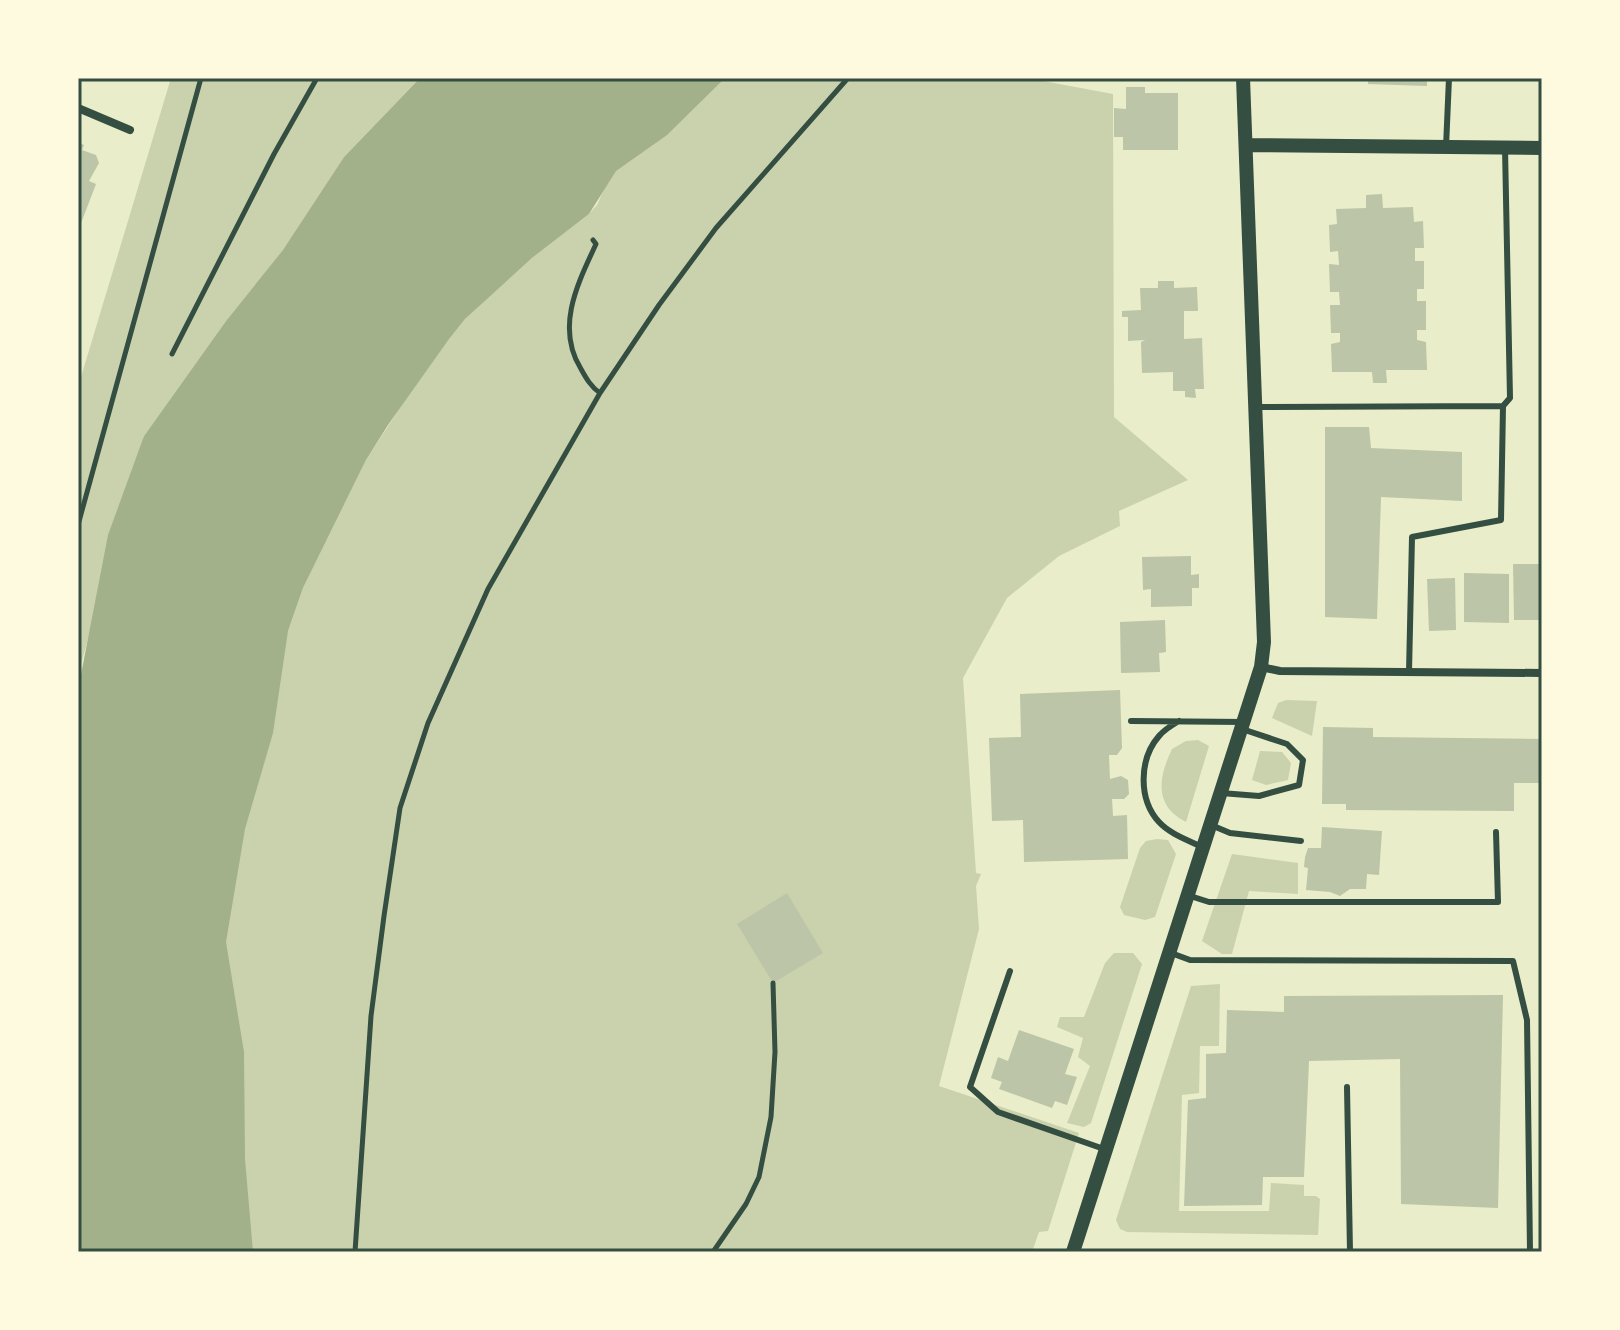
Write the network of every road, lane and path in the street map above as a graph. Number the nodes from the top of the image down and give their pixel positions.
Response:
1 (201, 78) edge
2 (317, 78) edge
3 (848, 78) edge
4 (1243, 78) edge
5 (1449, 78) edge
6 (78, 108) edge
7 (130, 130) dead end
8 (1246, 145) junction
9 (1446, 147) junction
10 (1505, 147) junction
11 (1542, 148) edge
12 (593, 240) dead end
13 (172, 354) dead end
14 (600, 393) junction
15 (1503, 406) junction
16 (1256, 407) junction
17 (78, 525) edge
18 (1261, 667) junction
19 (1409, 672) junction
20 (1542, 673) edge
21 (1131, 721) dead end
22 (1179, 721) junction
23 (1243, 725) junction
24 (1221, 793) junction
25 (1211, 825) junction
26 (1496, 832) dead end
27 (1301, 841) dead end
28 (1204, 848) junction
29 (1187, 895) junction
30 (1168, 951) junction
31 (1010, 971) dead end
32 (773, 983) dead end
33 (1347, 1087) dead end
34 (1106, 1150) junction
35 (355, 1252) edge
36 (713, 1252) edge
37 (1073, 1252) edge
38 (1350, 1252) edge
39 (1530, 1252) edge

1 - 17 path
2 - 13 path
3 - 14 path
4 - 8 street
5 - 9 lane
6 - 7 street
8 - 9 street
8 - 16 street
9 - 10 street
10 - 11 street
10 - 15 lane
12 - 14 path
14 - 35 path
15 - 16 lane
15 - 19 lane
16 - 18 street
18 - 19 street
18 - 23 street
19 - 20 street
21 - 22 lane
22 - 23 lane
22 - 28 lane
23 - 24 street
23 - 24 lane
24 - 25 street
25 - 27 lane
25 - 28 street
26 - 29 lane
28 - 29 street
29 - 30 street
30 - 34 street
30 - 39 lane
31 - 34 lane
32 - 36 path
33 - 38 lane
34 - 37 street

